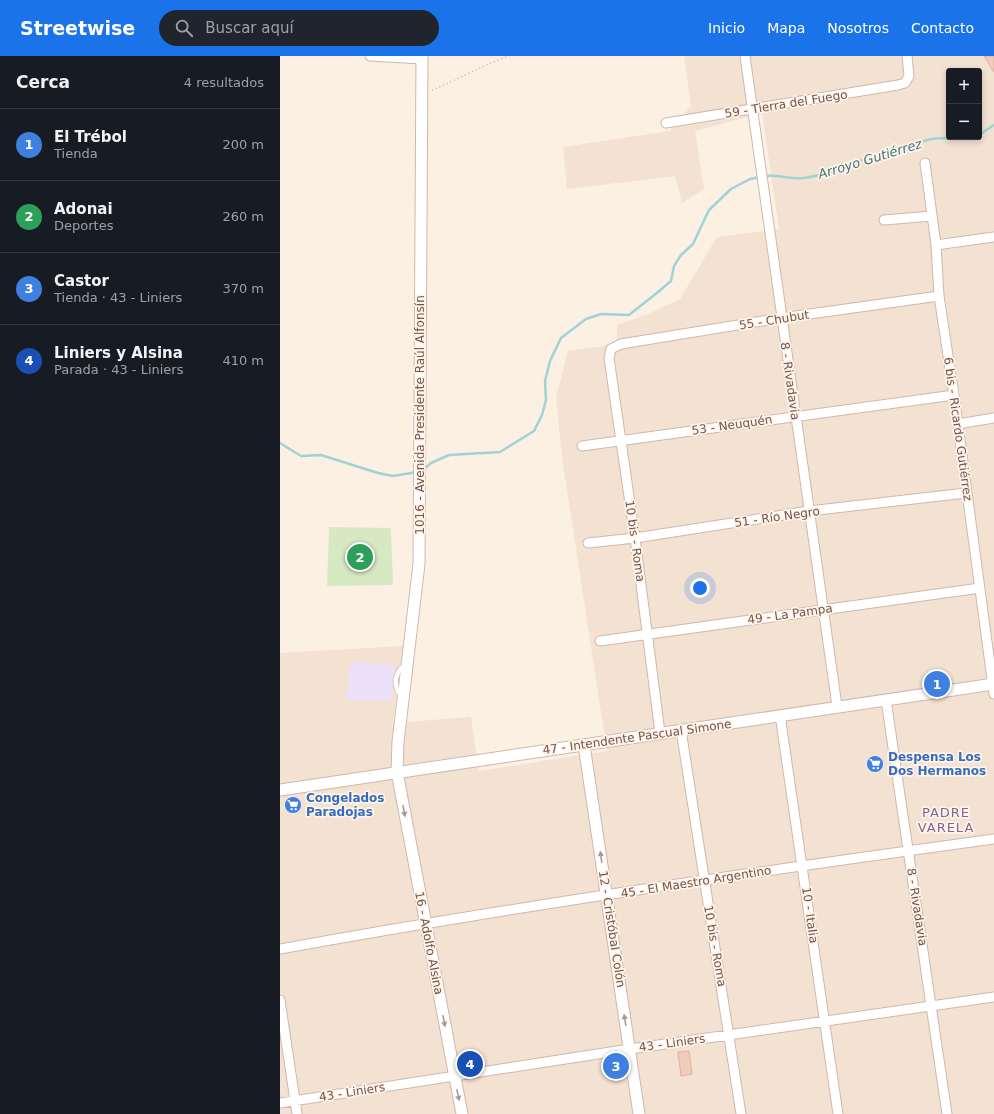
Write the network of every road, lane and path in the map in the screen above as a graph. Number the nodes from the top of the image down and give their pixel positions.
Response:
1 (370, 56) edge
2 (509, 56) edge
3 (745, 56) edge
4 (907, 56) edge
5 (422, 58) edge
6 (421, 94) junction
7 (752, 109) junction
8 (666, 123) dead end
9 (926, 163) dead end
10 (932, 216) junction
11 (884, 220) dead end
12 (994, 237) edge
13 (936, 245) junction
14 (939, 296) junction
15 (781, 318) junction
16 (611, 349) joint
17 (954, 395) junction
18 (795, 416) junction
19 (994, 418) edge
20 (958, 424) junction
21 (621, 441) junction
22 (582, 446) dead end
23 (966, 492) junction
24 (809, 511) junction
25 (635, 538) junction
26 (588, 543) dead end
27 (980, 588) junction
28 (823, 610) junction
29 (647, 634) junction
30 (600, 641) dead end
31 (994, 687) edge
32 (886, 700) junction
33 (837, 706) junction
34 (780, 715) junction
35 (681, 730) junction
36 (660, 733) junction
37 (584, 744) junction
38 (397, 772) junction
39 (280, 790) edge
40 (994, 839) edge
41 (908, 851) junction
42 (803, 866) junction
43 (704, 880) junction
44 (606, 896) junction
45 (425, 923) junction
46 (280, 949) edge
47 (994, 997) edge
48 (280, 1000) edge
49 (932, 1007) junction
50 (825, 1022) junction
51 (730, 1035) junction
52 (630, 1049) junction
53 (454, 1076) junction
54 (295, 1101) junction
55 (280, 1103) edge
56 (297, 1114) edge
57 (462, 1114) edge
58 (639, 1114) edge
59 (741, 1114) edge
60 (838, 1114) edge
61 (947, 1114) edge

1 - 5 street
2 - 6 path
3 - 7 street, 8 - Rivadavia
4 - 7 street, 59 - Tierra del Fuego
5 - 6 street, 1016 - Avenida Presidente Raúl Alfonsín
6 - 38 street, 1016 - Avenida Presidente Raúl Alfonsín
7 - 8 street, 59 - Tierra del Fuego
7 - 15 street, 8 - Rivadavia
9 - 10 street, 6 bis - Ricardo Gutiérrez
10 - 11 street
10 - 13 street, 6 bis - Ricardo Gutiérrez
12 - 13 street
13 - 14 street, 6 bis - Ricardo Gutiérrez
14 - 15 street, 55 - Chubut
14 - 17 street, 6 bis - Ricardo Gutiérrez
15 - 16 street, 55 - Chubut
15 - 18 street, 8 - Rivadavia
16 - 21 street, 10 bis - Roma
17 - 18 street, 53 - Neuquén
17 - 20 street, 6 bis - Ricardo Gutiérrez
18 - 21 street, 53 - Neuquén
18 - 24 street, 8 - Rivadavia
19 - 20 street
20 - 23 street, 6 bis - Ricardo Gutiérrez
21 - 22 street, 53 - Neuquén
21 - 25 street, 10 bis - Roma
23 - 24 street, 51 - Río Negro
23 - 27 street, 6 bis - Ricardo Gutiérrez
24 - 25 street, 51 - Río Negro
24 - 28 street, 8 - Rivadavia
25 - 26 street, 51 - Río Negro
25 - 29 street, 10 bis - Roma
27 - 28 street, 49 - La Pampa
27 - 31 street, 6 bis - Ricardo Gutiérrez
28 - 29 street, 49 - La Pampa
28 - 33 street, 8 - Rivadavia
29 - 30 street, 49 - La Pampa
29 - 36 street, 10 bis - Roma
31 - 32 street, 47 - Intendente Pascual Simone
32 - 33 street, 47 - Intendente Pascual Simone
32 - 41 street, 8 - Rivadavia
33 - 34 street, 47 - Intendente Pascual Simone
34 - 35 street, 47 - Intendente Pascual Simone
34 - 42 street, 10 - Italia
35 - 36 street, 47 - Intendente Pascual Simone
35 - 43 street, 10 bis - Roma
36 - 37 street, 47 - Intendente Pascual Simone
37 - 38 street, 47 - Intendente Pascual Simone
44 -> 37 street, 12 - Cristóbal Colón
38 - 39 street, 47 - Intendente Pascual Simone
38 -> 45 street, 16 - Adolfo Alsina
40 - 41 street, 45 - El Maestro Argentino
41 - 42 street, 45 - El Maestro Argentino
41 - 49 street, 8 - Rivadavia
42 - 43 street, 45 - El Maestro Argentino
42 - 50 street, 10 - Italia
43 - 44 street, 45 - El Maestro Argentino
43 - 51 street, 10 bis - Roma
44 - 45 street, 45 - El Maestro Argentino
52 -> 44 street, 12 - Cristóbal Colón
45 - 46 street, 45 - El Maestro Argentino
45 -> 53 street, 16 - Adolfo Alsina
47 - 49 street, 43 - Liniers
48 - 54 street
49 - 50 street, 43 - Liniers
49 - 61 street, 8 - Rivadavia
50 - 51 street, 43 - Liniers
50 - 60 street, 10 - Italia
51 - 52 street, 43 - Liniers
51 - 59 street, 10 bis - Roma
52 - 53 street, 43 - Liniers
52 - 58 street, 12 - Cristóbal Colón
53 - 54 street, 43 - Liniers
53 -> 57 street, 16 - Adolfo Alsina
54 - 55 street, 43 - Liniers
54 - 56 street

